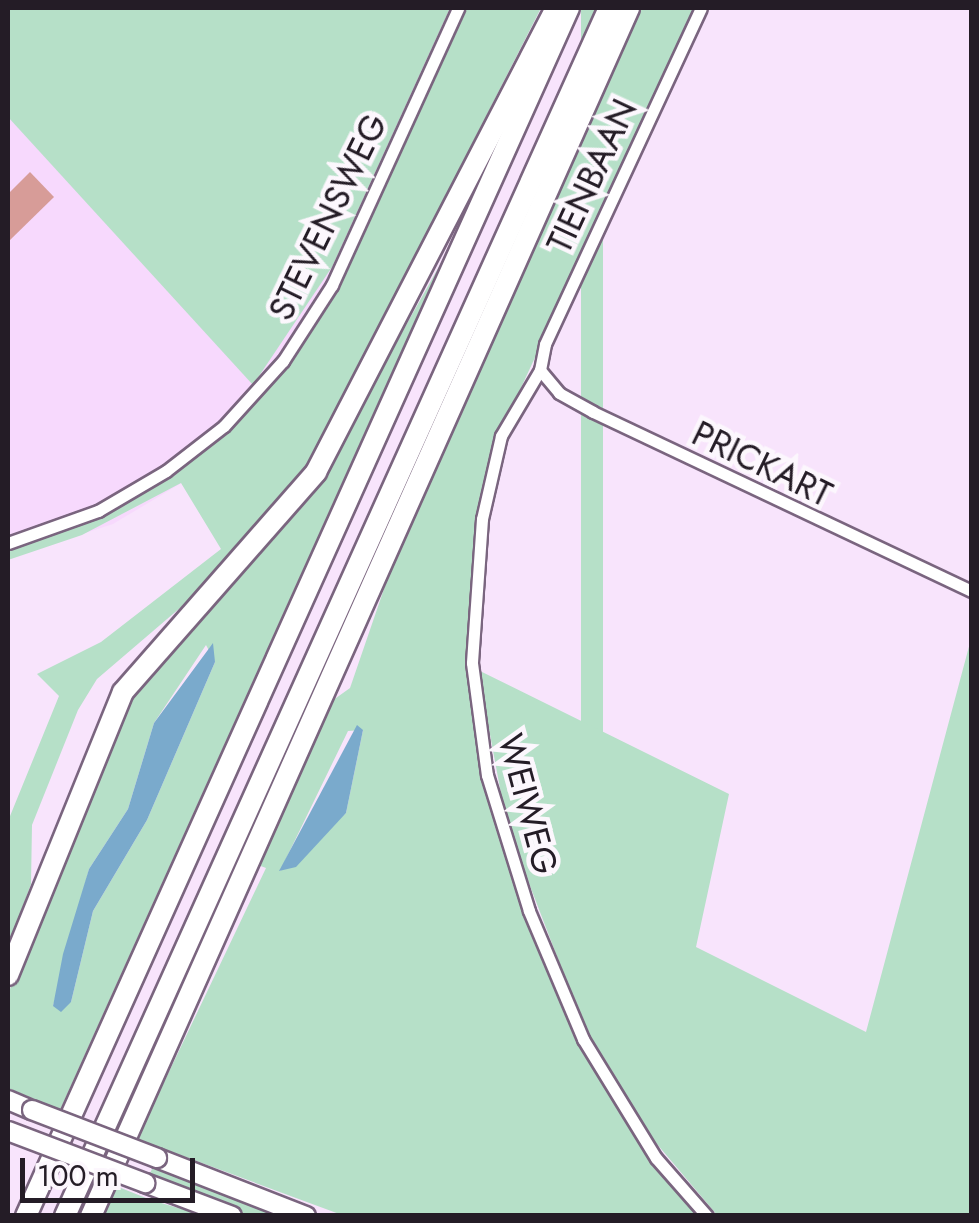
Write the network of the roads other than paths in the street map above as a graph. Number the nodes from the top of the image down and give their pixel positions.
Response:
1 (458, 8) edge
2 (556, 8) edge
3 (569, 8) edge
4 (609, 8) edge
5 (629, 8) edge
6 (700, 8) edge
7 (540, 370) junction
8 (8, 543) edge
9 (972, 591) edge
10 (8, 975) edge
11 (9, 1101) edge
12 (8, 1131) edge
13 (26, 1216) edge
14 (65, 1216) edge
15 (90, 1216) edge
16 (232, 1216) edge
17 (306, 1216) edge
18 (707, 1216) edge

1 - 8 street, STEVENSWEG
2 - 10 highway
3 - 13 highway
4 - 14 highway
5 - 15 highway
6 - 7 street, TIENBAAN
7 - 9 street, PRICKART
7 - 18 street, WEIWEG
11 - 17 highway, bridge
12 - 16 highway, bridge

